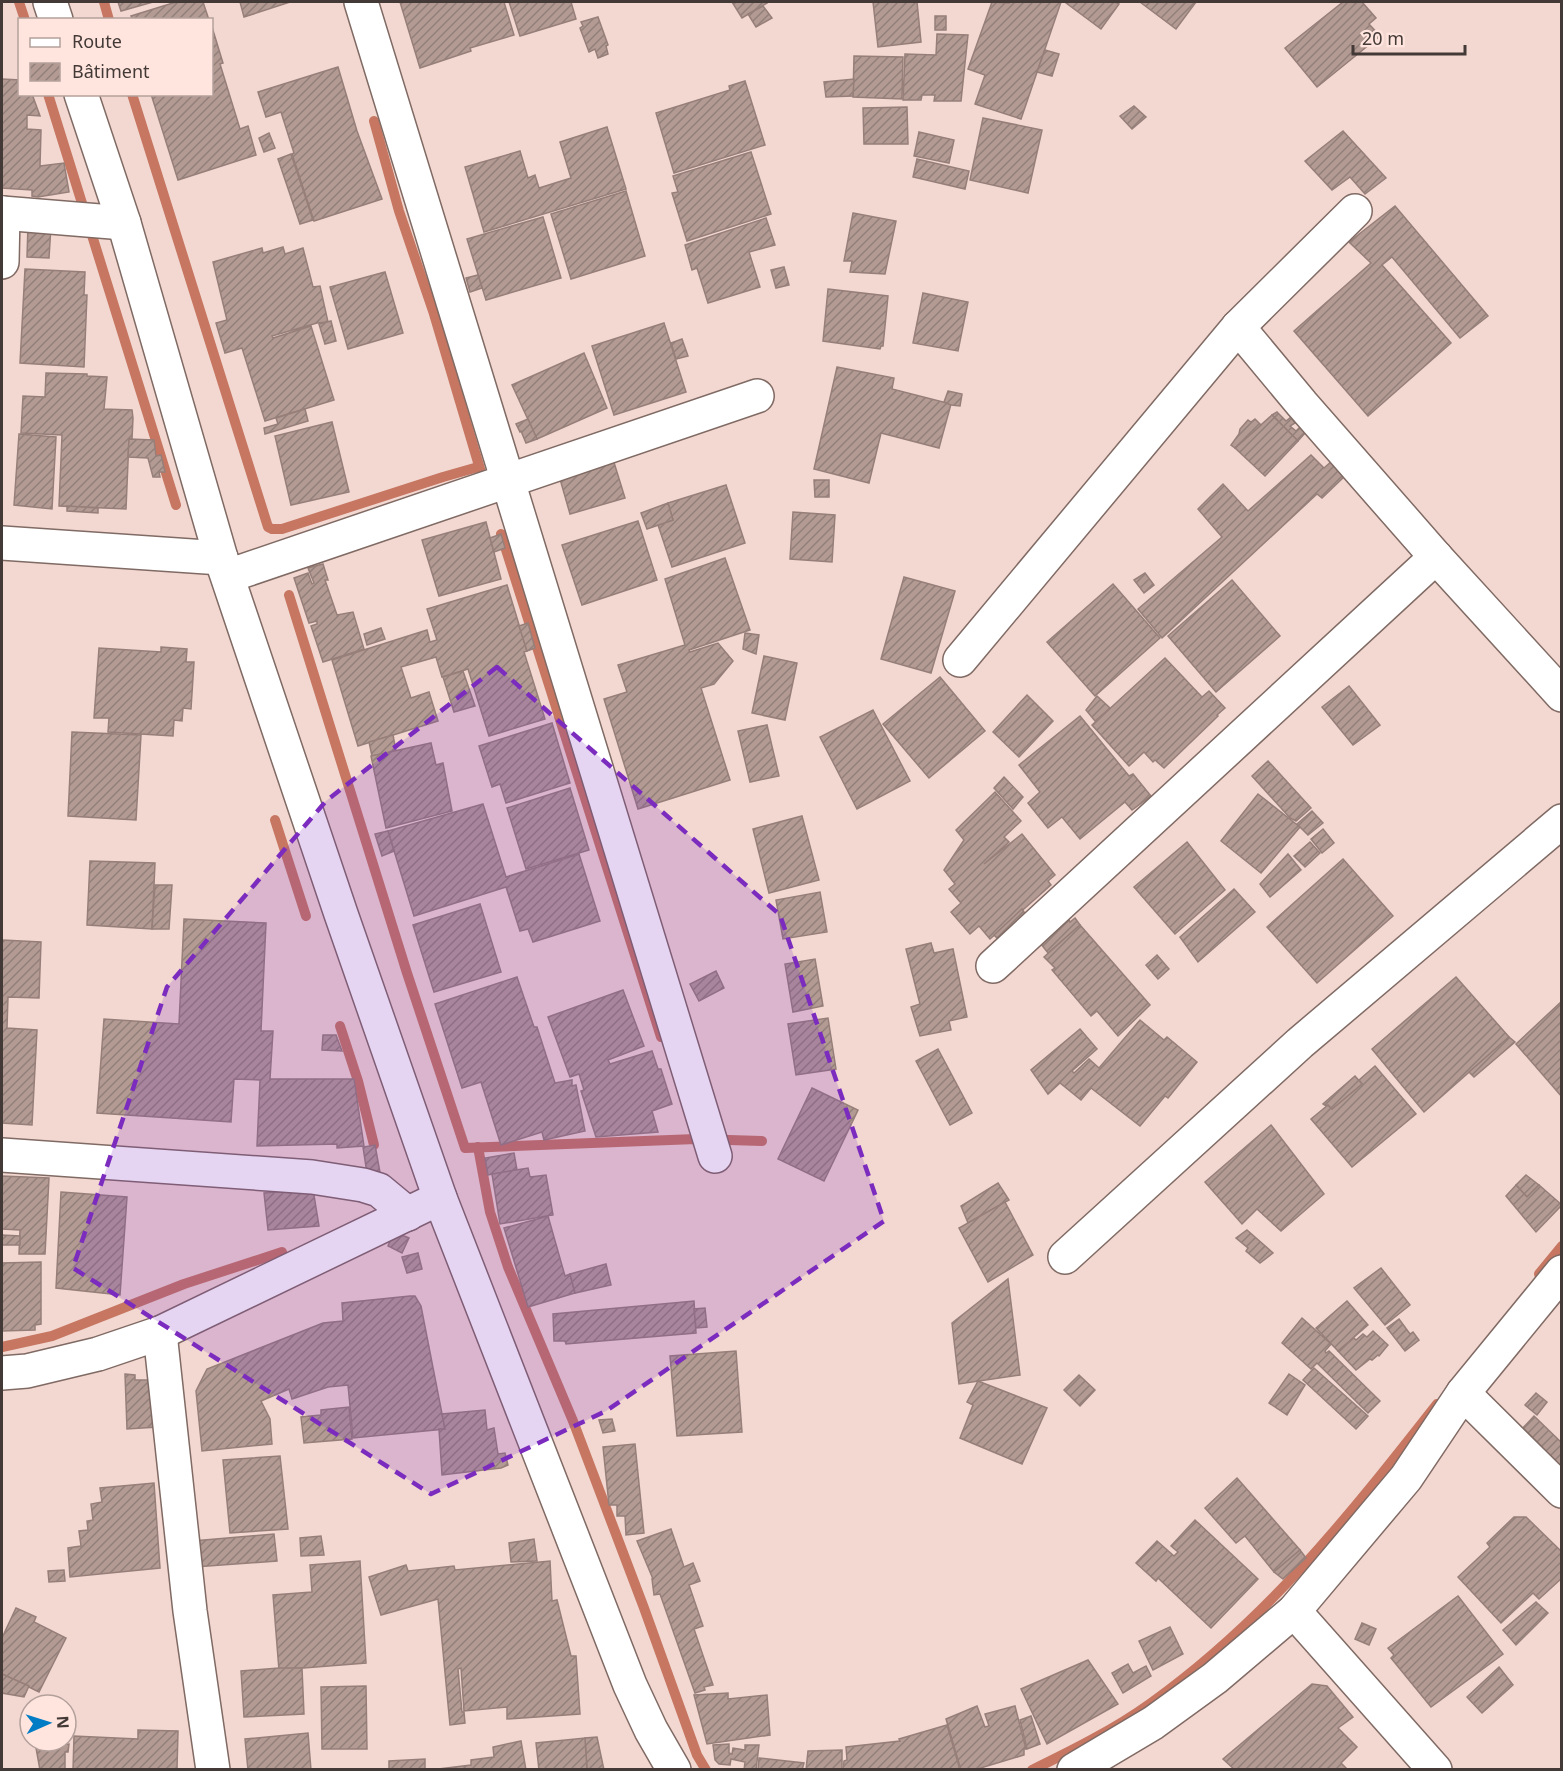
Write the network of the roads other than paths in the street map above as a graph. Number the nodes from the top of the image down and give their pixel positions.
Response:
1 (50, 2) edge
2 (361, 2) edge
3 (55, 18) edge
4 (82, 96) edge
5 (1355, 211) dead end
6 (2, 213) edge
7 (124, 223) junction
8 (2, 262) edge
9 (1238, 327) junction
10 (757, 396) dead end
11 (509, 481) junction
12 (2, 543) edge
13 (1436, 557) junction
14 (224, 567) junction
15 (960, 660) dead end
16 (1560, 689) edge
17 (1562, 821) edge
18 (993, 966) dead end
19 (2, 1155) edge
20 (715, 1156) dead end
21 (440, 1198) junction
22 (408, 1214) junction
23 (1065, 1257) dead end
24 (1562, 1272) edge
25 (160, 1333) junction
26 (2, 1373) edge
27 (1463, 1393) junction
28 (1562, 1491) edge
29 (1294, 1611) junction
30 (213, 1770) edge
31 (674, 1770) edge
32 (1074, 1770) edge
33 (1435, 1770) edge

1 - 3 street
2 - 11 street
4 - 7 street
5 - 9 street
6 - 7 street
6 - 8 street
7 - 14 street
9 - 13 street
9 - 15 street
10 - 11 street
11 - 14 street
11 - 20 street
12 - 14 street
13 - 16 street
13 - 18 street
14 - 21 street
17 - 23 street
19 - 22 street
21 - 22 street
21 - 31 street
22 - 25 street
24 - 27 street
25 - 26 street
25 - 30 street
27 - 28 street
27 - 29 street
29 - 32 street
29 - 33 street

